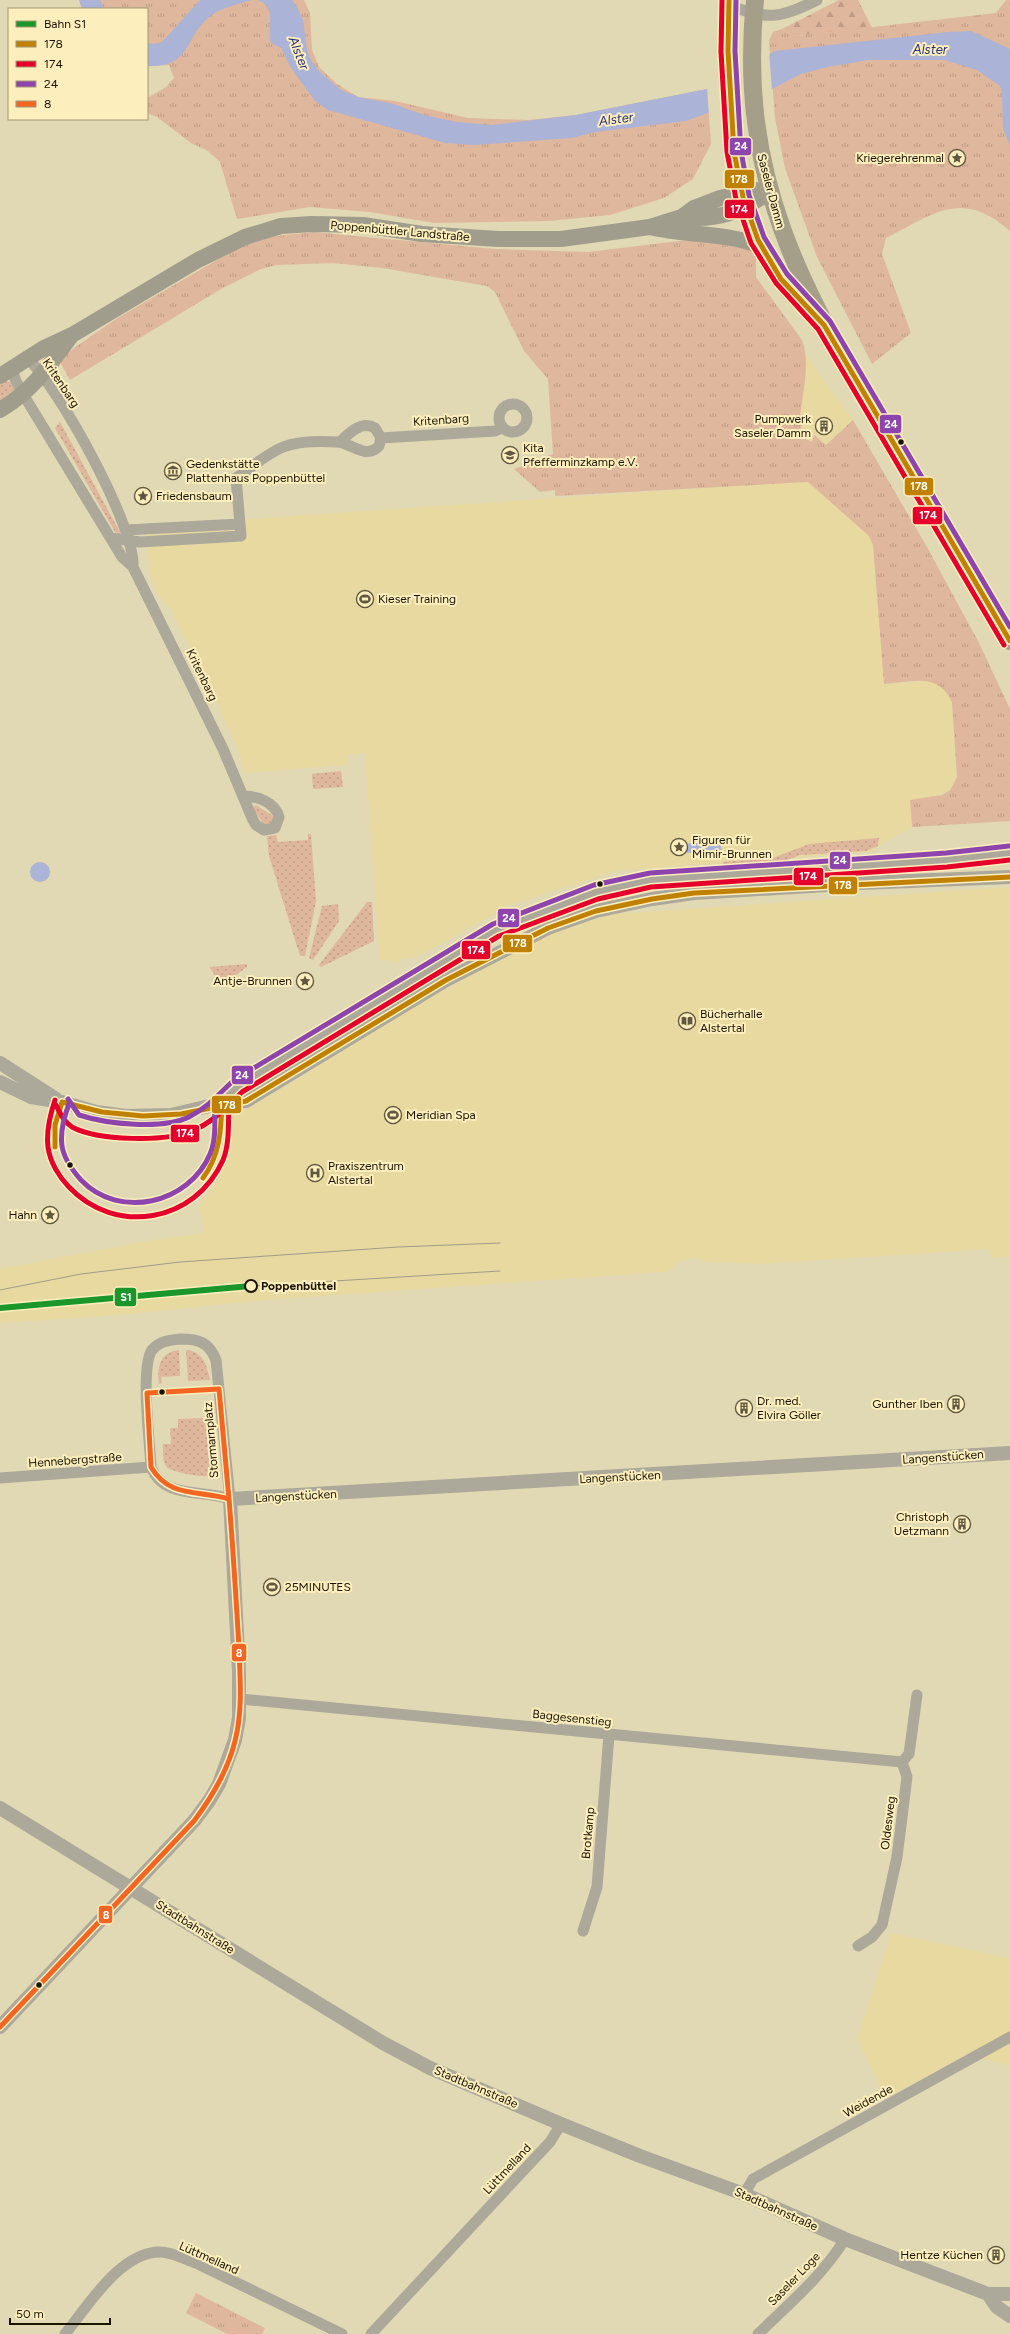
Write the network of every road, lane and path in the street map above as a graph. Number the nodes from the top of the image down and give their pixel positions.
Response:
1 (817, 0) edge
2 (729, 3) edge
3 (754, 7) edge
4 (769, 192) junction
5 (743, 200) junction
6 (650, 227) junction
7 (760, 246) junction
8 (824, 325) junction
9 (72, 335) junction
10 (27, 358) junction
11 (6, 372) edge
12 (42, 376) junction
13 (23, 394) junction
14 (0, 410) edge
15 (502, 428) dead end
16 (381, 438) junction
17 (340, 442) junction
18 (240, 524) junction
19 (126, 530) junction
20 (111, 538) junction
21 (129, 541) junction
22 (133, 567) junction
23 (1010, 641) edge
24 (243, 796) dead end
25 (1010, 853) edge
26 (1010, 877) edge
27 (0, 1063) edge
28 (0, 1082) edge
29 (62, 1102) junction
30 (222, 1103) junction
31 (1010, 1453) edge
32 (151, 1467) junction
33 (0, 1478) edge
34 (230, 1499) junction
35 (917, 1695) dead end
36 (240, 1699) junction
37 (610, 1735) junction
38 (902, 1762) junction
39 (0, 1808) edge
40 (132, 1888) junction
41 (584, 1931) dead end
42 (858, 1946) dead end
43 (0, 2027) edge
44 (1010, 2037) edge
45 (561, 2124) junction
46 (744, 2194) junction
47 (845, 2239) junction
48 (988, 2294) junction
49 (1010, 2294) edge
50 (1010, 2316) edge
51 (65, 2334) edge
52 (342, 2334) edge
53 (371, 2334) edge
54 (758, 2334) edge

1 - 3 street
2 - 3 street
2 - 5 main road, Saseler Damm
3 - 4 main road, Saseler Damm
4 - 5 main road, Poppenbüttler Landstraße
4 - 8 main road, Saseler Damm
5 - 6 main road, Poppenbüttler Landstraße
5 - 7 main road, Saseler Damm
6 - 7 main road
6 - 9 main road, Poppenbüttler Landstraße
7 - 8 main road, Saseler Damm
8 - 23 main road, Saseler Damm
9 - 10 main road, Poppenbüttler Landstraße
9 - 12 main road, Poppenbüttler Landstraße
10 - 11 main road, Poppenbüttler Landstraße
10 - 12 street, Kritenbarg
11 - 13 street, Kritenbarg
12 - 13 main road, Poppenbüttler Landstraße
12 - 19 street, Kritenbarg
13 - 14 main road, Poppenbüttler Landstraße
13 - 20 street, Kritenbarg
15 - 16 street, Kritenbarg
16 - 17 street
16 - 17 street
17 - 18 street
18 - 19 street
18 - 21 street
19 - 21 street, Kritenbarg
20 - 21 street
20 - 22 street, Kritenbarg
21 - 22 street, Kritenbarg
22 - 24 street, Kritenbarg
25 - 30 street
26 - 30 street
27 - 29 street
28 - 29 street
29 - 30 street
31 - 34 street, Langenstücken
32 - 33 street, Hennebergstraße
32 - 34 street, Stormarnplatz
32 - 34 street, Stormarnplatz
34 - 36 street
35 - 38 street
36 - 37 street, Baggesenstieg
36 - 40 street
37 - 38 street, Baggesenstieg
37 - 41 street, Brotkamp
38 - 42 street, Oldesweg
39 - 40 street, Stadtbahnstraße
40 - 43 street
40 - 45 street, Stadtbahnstraße
44 - 46 street, Weidende
45 - 46 street, Stadtbahnstraße
45 - 53 street, Lüttmelland
46 - 47 street, Stadtbahnstraße
47 - 48 street, Stadtbahnstraße
47 - 54 street, Saseler Loge
48 - 49 street, Stadtbahnstraße
48 - 50 street, Stadtbahnstraße
51 - 52 street, Lüttmelland

